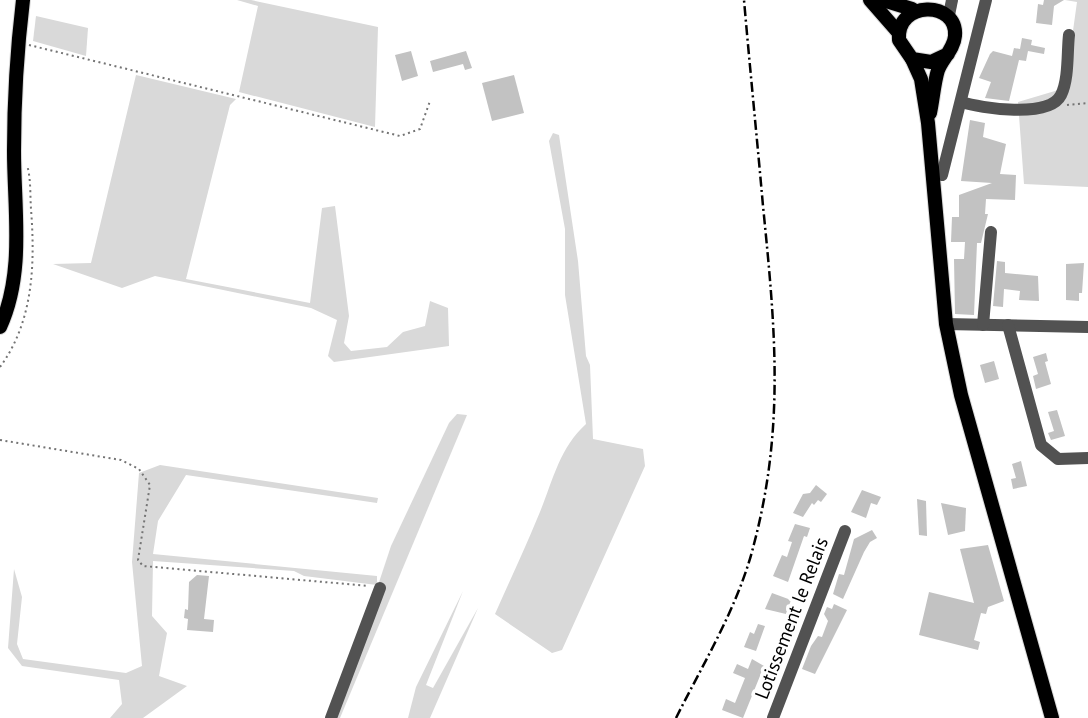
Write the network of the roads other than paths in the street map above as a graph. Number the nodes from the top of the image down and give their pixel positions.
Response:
1 (23, 0) edge
2 (870, 0) edge
3 (883, 0) edge
4 (986, 0) edge
5 (923, 5) edge
6 (950, 7) edge
7 (898, 32) junction
8 (1069, 35) dead end
9 (955, 40) junction
10 (976, 44) junction
11 (948, 54) junction
12 (912, 59) junction
13 (961, 102) junction
14 (928, 123) junction
15 (942, 175) dead end
16 (15, 197) junction
17 (991, 232) dead end
18 (0, 309) edge
19 (946, 324) junction
20 (984, 325) junction
21 (1008, 325) junction
22 (0, 327) edge
23 (1088, 327) edge
24 (1088, 457) edge
25 (845, 531) dead end
26 (380, 588) road end
27 (331, 718) edge
28 (773, 718) edge
29 (1049, 718) edge

1 - 16 main road
2 - 7 main road
3 - 5 main road
4 - 10 street
5 - 6 main road
5 - 7 main road
6 - 9 main road
7 - 12 main road
8 - 13 street
9 - 10 street
9 - 11 main road
10 - 13 street
11 - 12 main road
11 - 14 main road
12 - 14 main road
13 - 15 street
14 - 19 main road
16 - 18 main road
16 - 22 main road
17 - 20 street
19 - 20 street
19 - 29 main road
20 - 21 street
21 - 23 street
21 - 24 street
25 - 28 street, Lotissement le Relais
26 - 27 street

